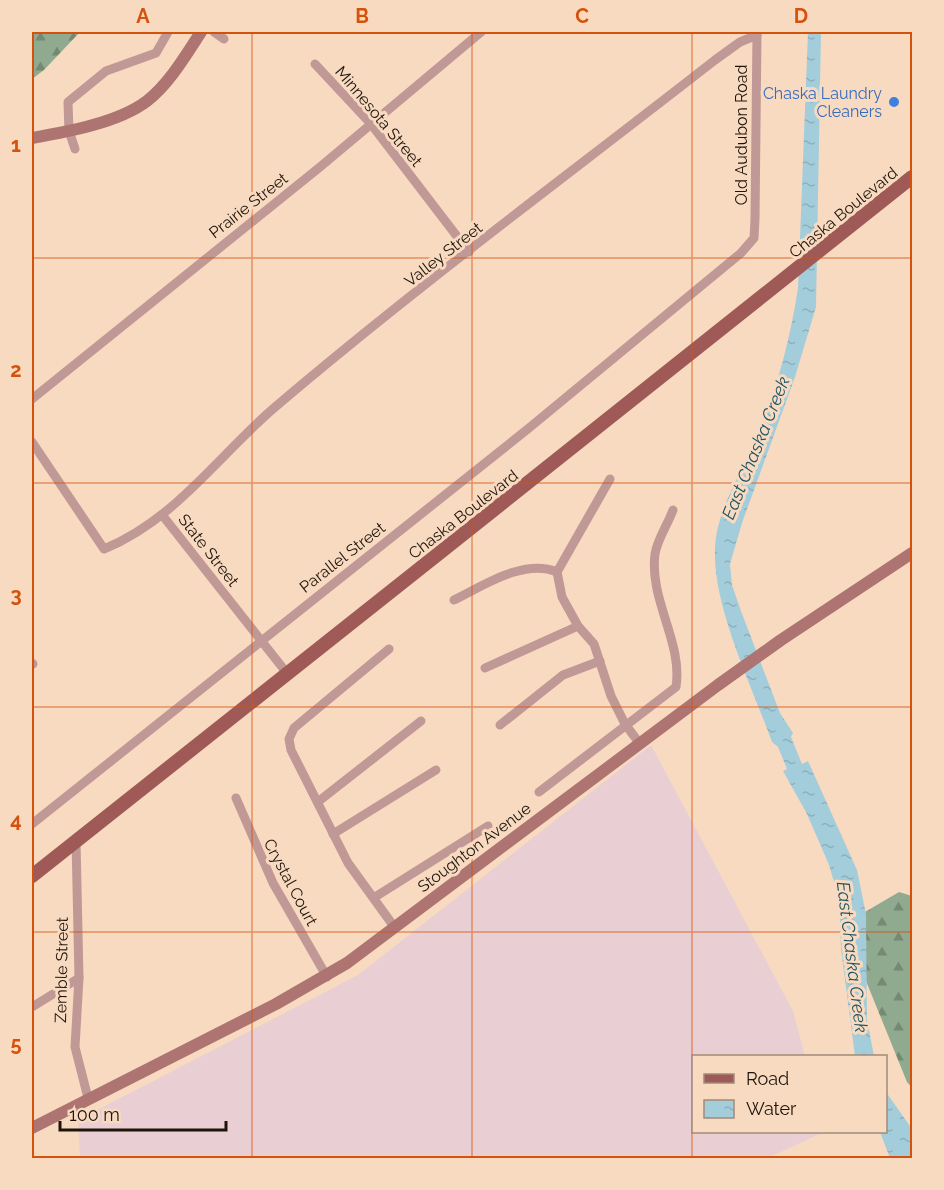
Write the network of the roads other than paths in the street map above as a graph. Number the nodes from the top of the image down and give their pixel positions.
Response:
1 (168, 32) edge
2 (201, 32) edge
3 (214, 32) edge
4 (481, 32) edge
5 (757, 33) edge
6 (224, 39) dead end
7 (315, 64) dead end
8 (371, 124) junction
9 (69, 131) junction
10 (32, 138) edge
11 (75, 149) dead end
12 (912, 177) edge
13 (754, 238) joint
14 (469, 252) junction
15 (32, 399) edge
16 (32, 442) edge
17 (610, 479) dead end
18 (673, 510) dead end
19 (163, 516) junction
20 (912, 553) edge
21 (556, 572) junction
22 (454, 600) dead end
23 (578, 626) junction
24 (261, 641) junction
25 (389, 649) dead end
26 (600, 661) junction
27 (485, 668) dead end
28 (286, 672) junction
29 (421, 721) dead end
30 (625, 724) junction
31 (500, 725) dead end
32 (640, 744) junction
33 (436, 770) dead end
34 (539, 792) dead end
35 (236, 798) dead end
36 (319, 801) junction
37 (32, 824) edge
38 (488, 826) dead end
39 (333, 834) junction
40 (76, 841) junction
41 (32, 876) edge
42 (375, 897) junction
43 (395, 928) junction
44 (327, 977) junction
45 (79, 978) junction
46 (32, 1007) edge
47 (88, 1098) junction
48 (32, 1128) edge

1 - 9 street
2 - 9 street
3 - 6 street
4 - 8 street, Prairie Street
5 - 13 street, Old Audubon Road
5 - 14 street, Valley Street
7 - 8 street, Minnesota Street
8 - 14 street, Minnesota Street
8 - 15 street, Prairie Street
9 - 10 street
9 - 11 street
12 - 28 main road, Chaska Boulevard
13 - 24 street, Parallel Street
14 - 19 street, Valley Street
16 - 19 street, State Street
17 - 21 street
18 - 30 street
19 - 24 street, State Street
20 - 32 street, Stoughton Avenue
21 - 22 street
21 - 23 street
23 - 26 street
23 - 27 street
24 - 28 street, State Street
24 - 37 street, Parallel Street
25 - 36 street
26 - 30 street
26 - 31 street
28 - 40 main road, Chaska Boulevard
29 - 36 street
30 - 32 street
30 - 34 street
32 - 43 street, Stoughton Avenue
33 - 39 street
35 - 44 street, Crystal Court
36 - 39 street
38 - 42 street
39 - 42 street
40 - 41 main road, Chaska Boulevard
40 - 45 street, Zemble Street
42 - 43 street
43 - 44 street, Stoughton Avenue
44 - 47 street, Stoughton Avenue
45 - 46 street
45 - 47 street, Zemble Street
47 - 48 street, Stoughton Avenue

